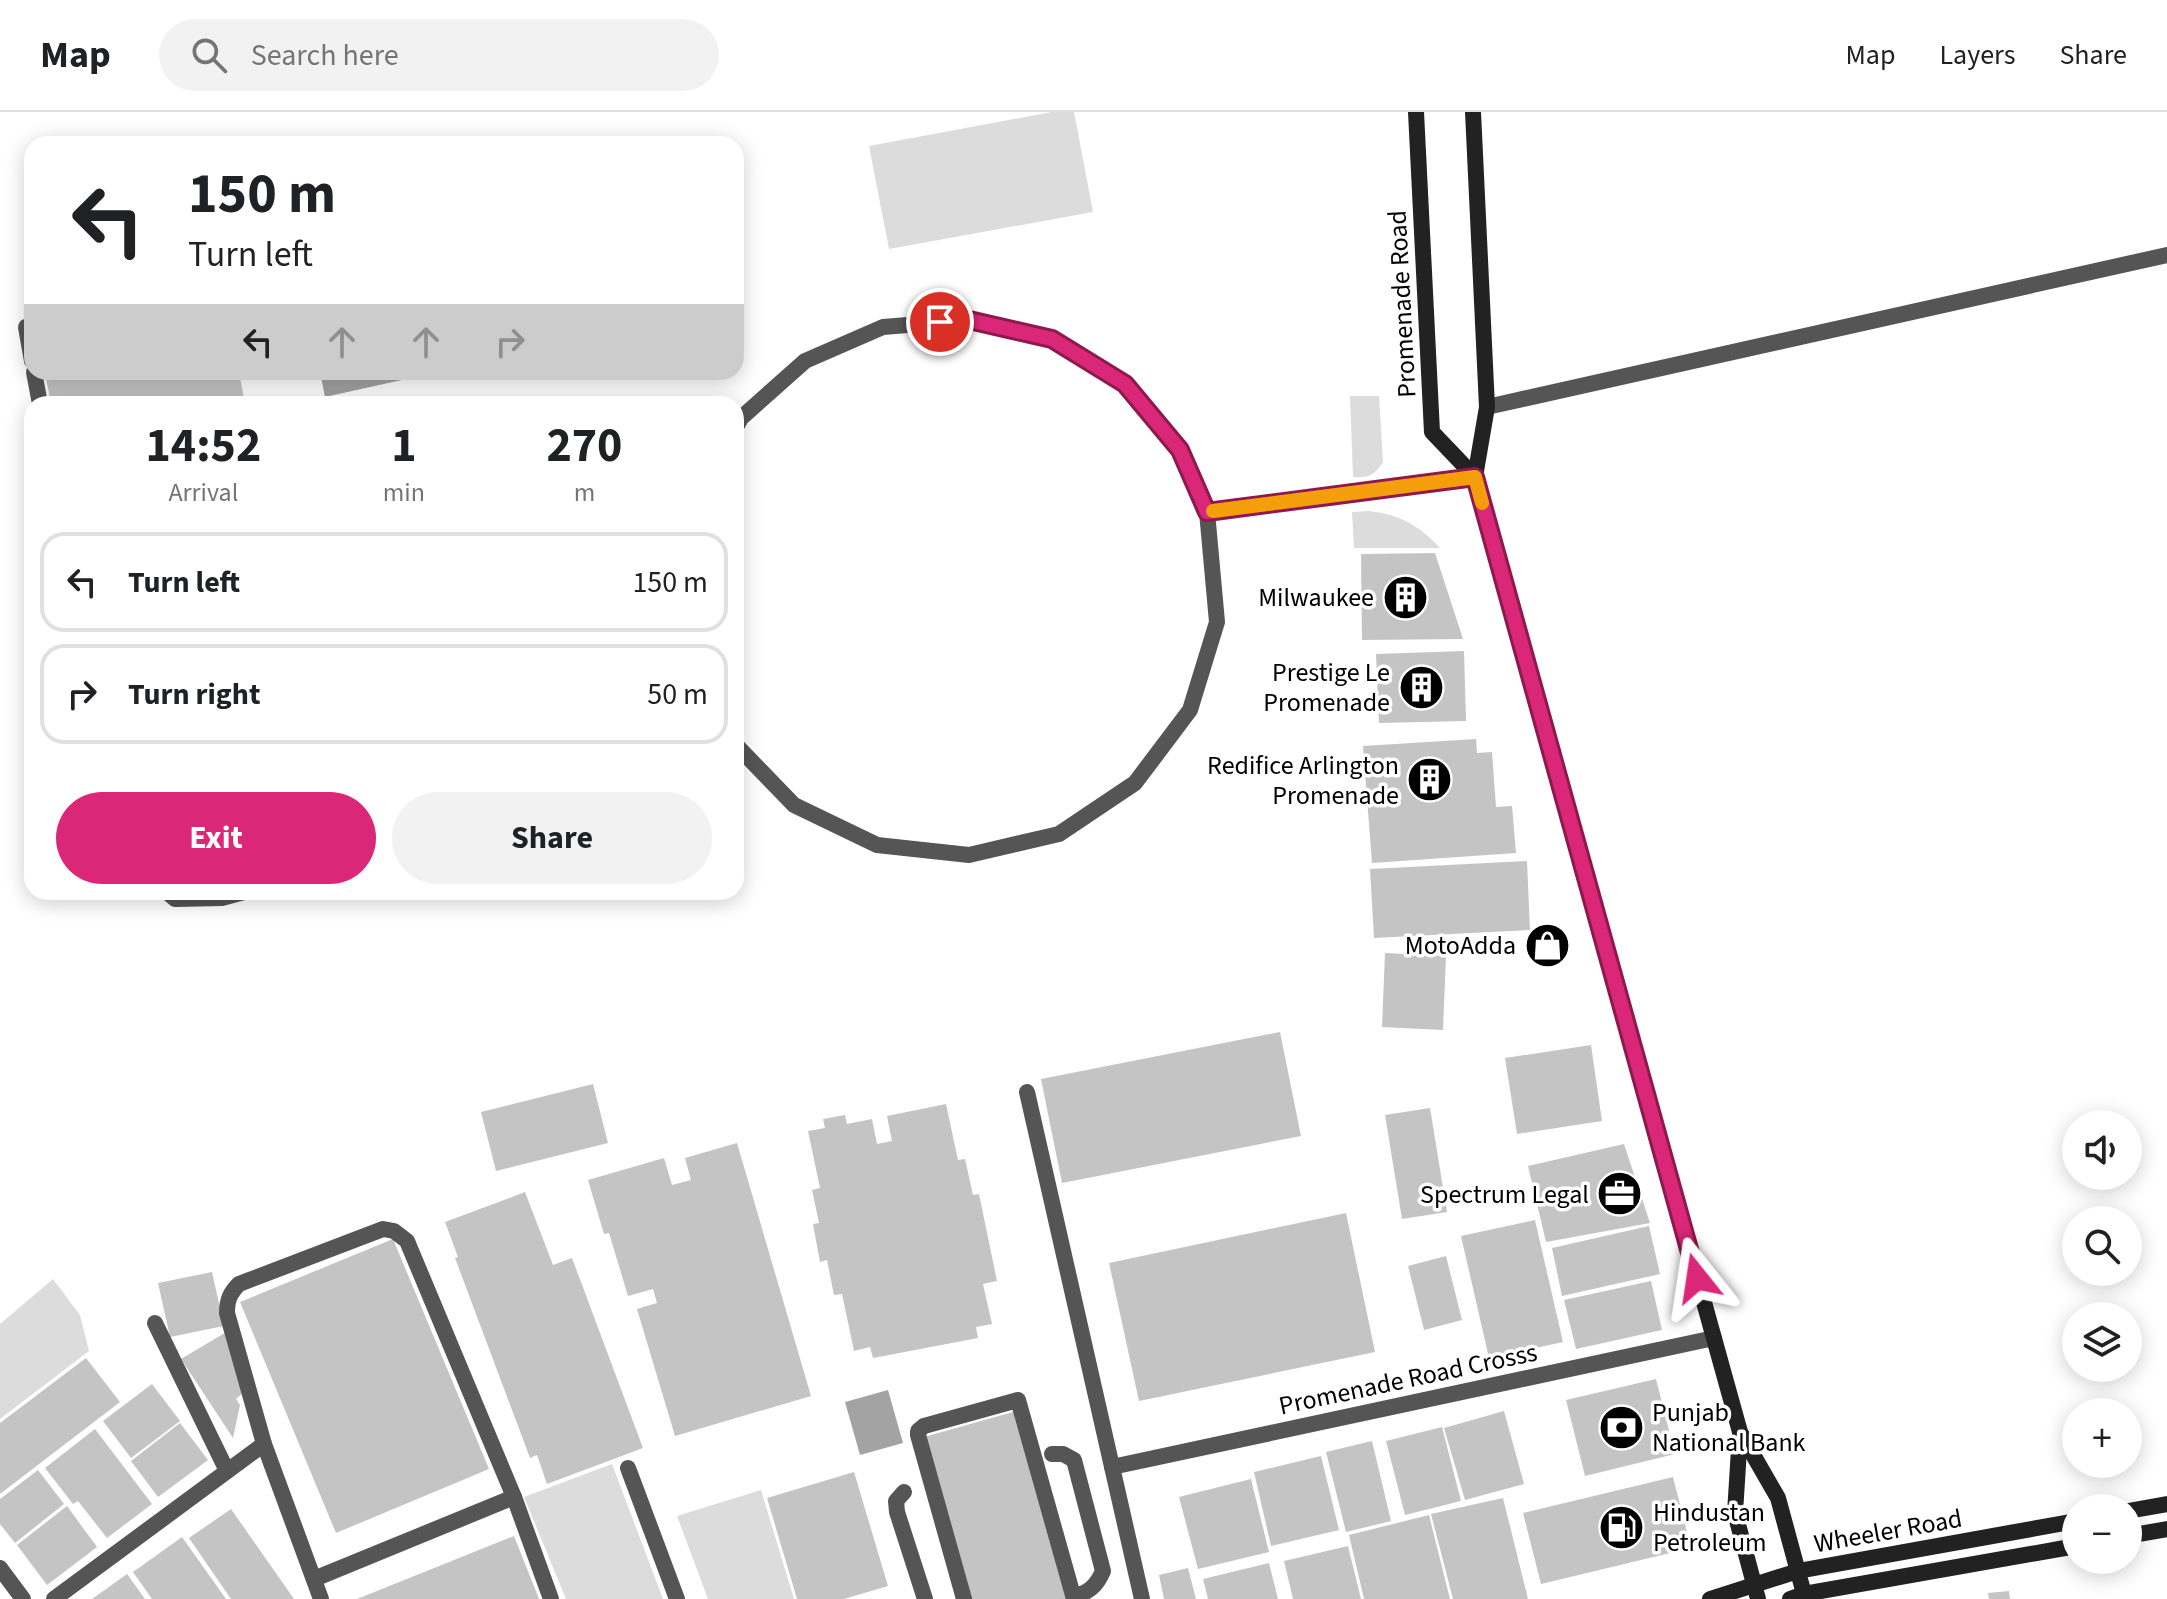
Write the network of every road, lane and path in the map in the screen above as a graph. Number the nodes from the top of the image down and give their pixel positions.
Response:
1 (1416, 112) edge
2 (1473, 112) edge
3 (2167, 255) edge
4 (1487, 407) junction
5 (744, 415) edge
6 (1475, 477) junction
7 (1207, 512) junction
8 (744, 753) edge
9 (1027, 1092) dead end
10 (155, 1323) dead end
11 (1714, 1338) junction
12 (1740, 1432) junction
13 (264, 1444) junction
14 (1052, 1454) dead end
15 (1112, 1467) junction
16 (628, 1468) dead end
17 (227, 1471) junction
18 (904, 1492) dead end
19 (514, 1497) junction
20 (2167, 1504) edge
21 (2142, 1508) edge
22 (2062, 1524) edge
23 (2167, 1529) edge
24 (2142, 1533) edge
25 (2062, 1549) edge
26 (0, 1568) edge
27 (1798, 1571) junction
28 (314, 1579) junction
29 (1757, 1592) edge
30 (1797, 1597) edge
31 (1074, 1598) edge
32 (23, 1599) edge
33 (54, 1599) edge
34 (321, 1599) edge
35 (551, 1599) edge
36 (677, 1599) edge
37 (925, 1599) edge
38 (964, 1599) edge
39 (1142, 1599) edge
40 (1710, 1599) edge

1 - 6 main road, Promenade Road
2 - 4 main road, Promenade Road
3 - 4 street
4 - 6 main road, Promenade Road
5 - 7 street
6 - 7 street
6 - 11 main road, Promenade Road
7 - 8 street
9 - 15 street
10 - 17 street
11 - 12 main road, Promenade Road
11 - 15 street, Promenade Road Crosss
12 - 27 main road, Promenade Road
12 - 29 main road, Promenade Road
13 - 17 street
13 - 19 street
13 - 28 street
14 - 31 street
15 - 39 street
16 - 36 street
17 - 33 street
18 - 37 street
19 - 28 street
19 - 35 street
20 - 21 main road
22 - 27 main road, Wheeler Road
23 - 24 main road
25 - 30 main road, Wheeler Road
26 - 32 street
27 - 29 main road, Wheeler Road
27 - 30 main road, Promenade Road
28 - 34 street
29 - 40 main road, Wheeler Road
31 - 38 street

